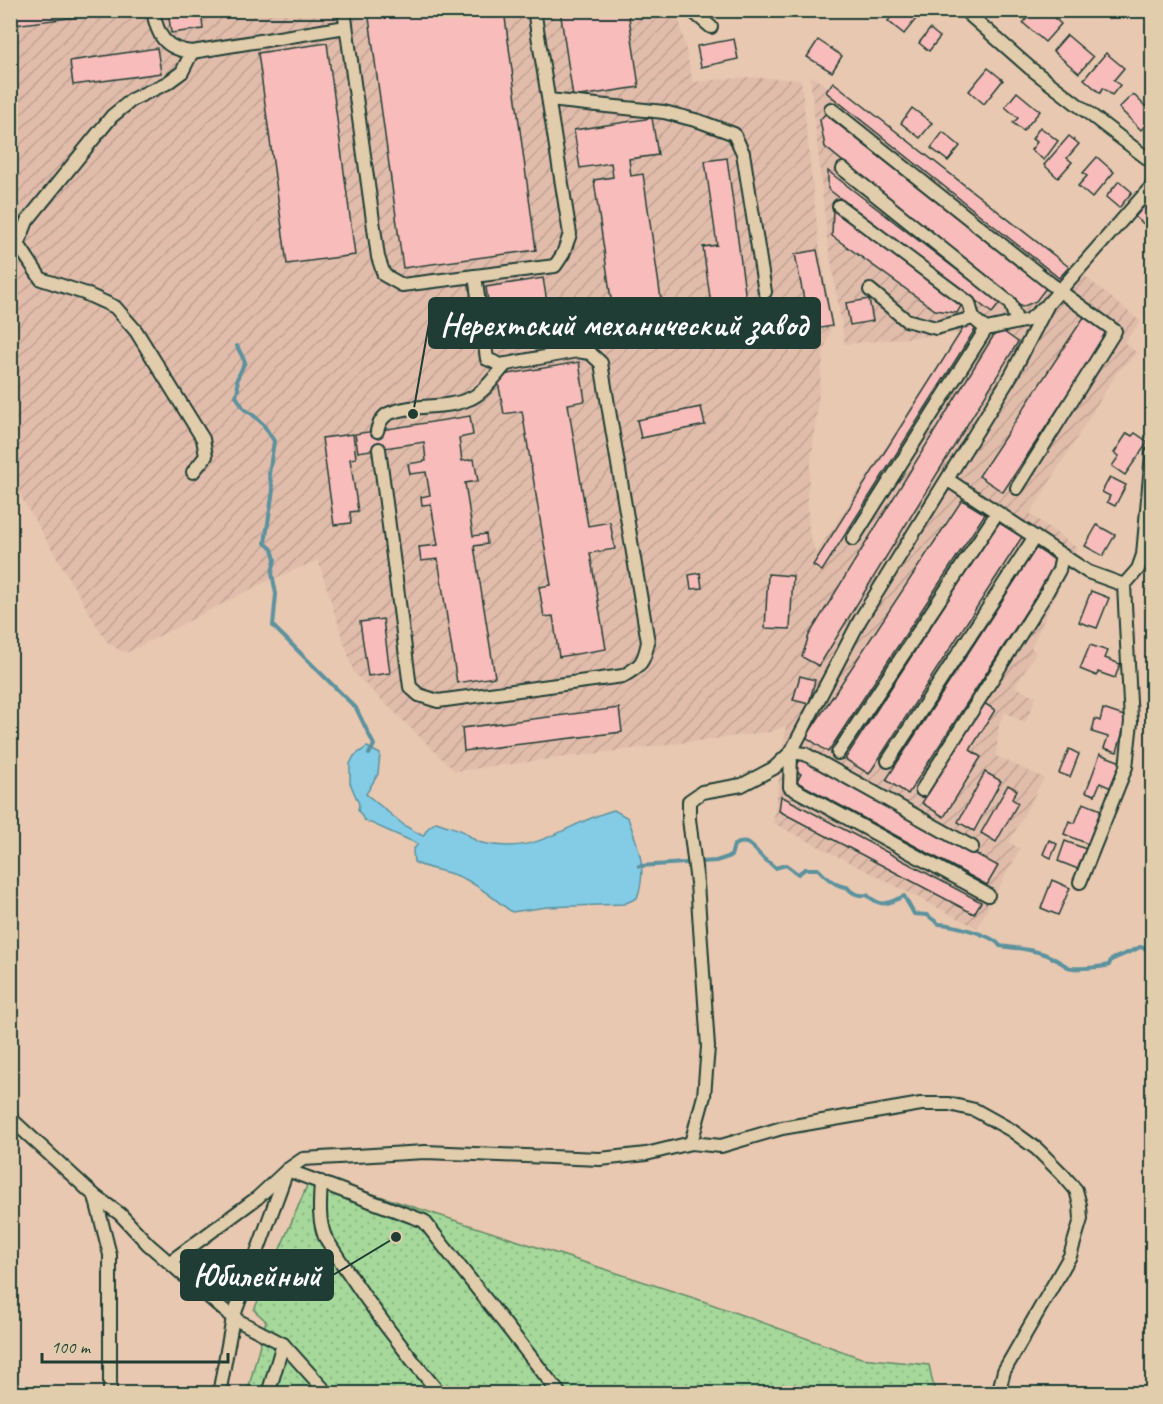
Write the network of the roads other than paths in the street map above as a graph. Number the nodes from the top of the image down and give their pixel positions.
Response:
1 (153, 10) edge
2 (344, 10) edge
3 (534, 10) edge
4 (691, 10) edge
5 (964, 10) edge
6 (346, 27) junction
7 (711, 27) dead end
8 (192, 52) junction
9 (549, 100) junction
10 (831, 109) dead end
11 (1152, 162) edge
12 (843, 169) dead end
13 (1152, 186) edge
14 (839, 206) dead end
15 (475, 276) junction
16 (870, 290) dead end
17 (1060, 291) junction
18 (765, 292) dead end
19 (1048, 304) junction
20 (973, 318) junction
21 (1017, 322) junction
22 (986, 329) junction
23 (506, 364) junction
24 (376, 431) dead end
25 (379, 449) dead end
26 (1152, 453) edge
27 (193, 472) dead end
28 (948, 480) junction
29 (1017, 488) dead end
30 (997, 513) junction
31 (1034, 538) junction
32 (853, 539) dead end
33 (1062, 555) junction
34 (1124, 585) junction
35 (791, 752) junction
36 (838, 753) dead end
37 (888, 761) dead end
38 (922, 790) dead end
39 (972, 847) dead end
40 (1080, 882) dead end
41 (988, 895) dead end
42 (10, 1118) edge
43 (691, 1143) junction
44 (287, 1170) junction
45 (321, 1182) junction
46 (95, 1196) junction
47 (170, 1263) junction
48 (233, 1318) junction
49 (284, 1344) junction
50 (110, 1394) edge
51 (219, 1394) edge
52 (268, 1394) edge
53 (328, 1394) edge
54 (440, 1394) edge
55 (560, 1394) edge
56 (998, 1394) edge

1 - 8 street
2 - 6 street
3 - 9 street
4 - 7 street
5 - 11 street
6 - 8 street
6 - 15 street
8 - 27 street
9 - 15 street
9 - 18 street
10 - 17 street
12 - 21 street
13 - 17 street
14 - 20 street
15 - 23 street
16 - 20 street
17 - 19 street
17 - 29 street
19 - 21 street
19 - 28 street
20 - 22 street
21 - 22 street
22 - 32 street
23 - 24 street
23 - 25 street
26 - 34 street
28 - 30 street
28 - 35 street
30 - 31 street
30 - 36 street
31 - 33 street
31 - 37 street
33 - 34 street
33 - 38 street
34 - 40 street
35 - 39 street
35 - 41 street
35 - 43 street
42 - 46 street
43 - 44 street
43 - 56 street
44 - 45 street
44 - 47 street
44 - 48 street
45 - 54 street
45 - 55 street
46 - 47 street
46 - 50 street
47 - 48 street
48 - 49 street
48 - 51 street
49 - 52 street
49 - 53 street

